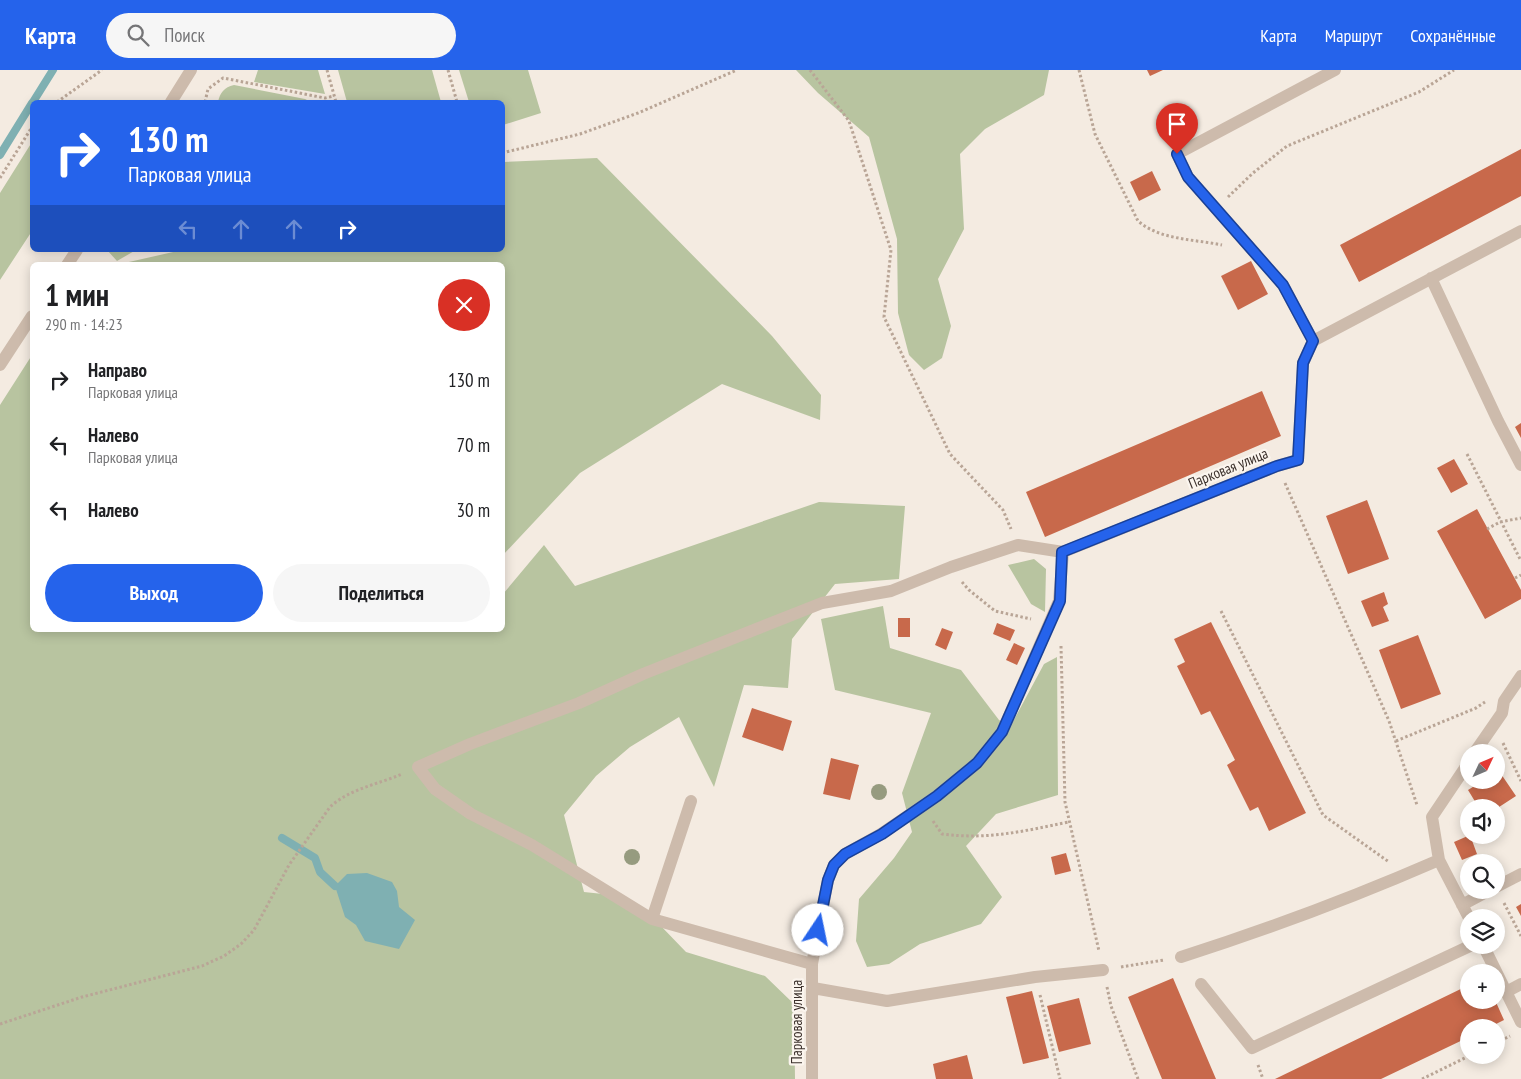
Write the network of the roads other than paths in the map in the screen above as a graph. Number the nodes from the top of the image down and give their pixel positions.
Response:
1 (191, 70) edge
2 (1335, 70) edge
3 (172, 100) edge
4 (1521, 231) edge
5 (1431, 278) junction
6 (30, 319) edge
7 (1313, 341) junction
8 (0, 365) edge
9 (1521, 464) edge
10 (1062, 552) junction
11 (1521, 676) edge
12 (1480, 744) edge
13 (1460, 775) edge
14 (691, 801) dead end
15 (1439, 860) junction
16 (1521, 874) edge
17 (1505, 884) edge
18 (1475, 899) edge
19 (1462, 904) junction
20 (1464, 909) edge
21 (652, 919) junction
22 (1460, 951) edge
23 (1487, 954) edge
24 (1181, 957) road end
25 (812, 964) junction
26 (1103, 970) road end
27 (1201, 984) dead end
28 (1521, 984) edge
29 (813, 988) junction
30 (1506, 992) junction
31 (1521, 1022) edge
32 (812, 1079) edge

1 - 3 street
2 - 7 street
4 - 5 street
5 - 7 street
5 - 9 street
6 - 8 street
7 - 10 street, Парковая улица
10 - 21 street
10 - 25 street, Парковая улица
11 - 12 street
13 - 15 street
14 - 21 street
15 - 19 street
15 - 24 street
16 - 17 street
18 - 19 street
19 - 20 street
21 - 25 street
22 - 27 street
23 - 30 street
25 - 29 street, Парковая улица
26 - 29 street
28 - 30 street
29 - 32 street, Парковая улица
30 - 31 street

